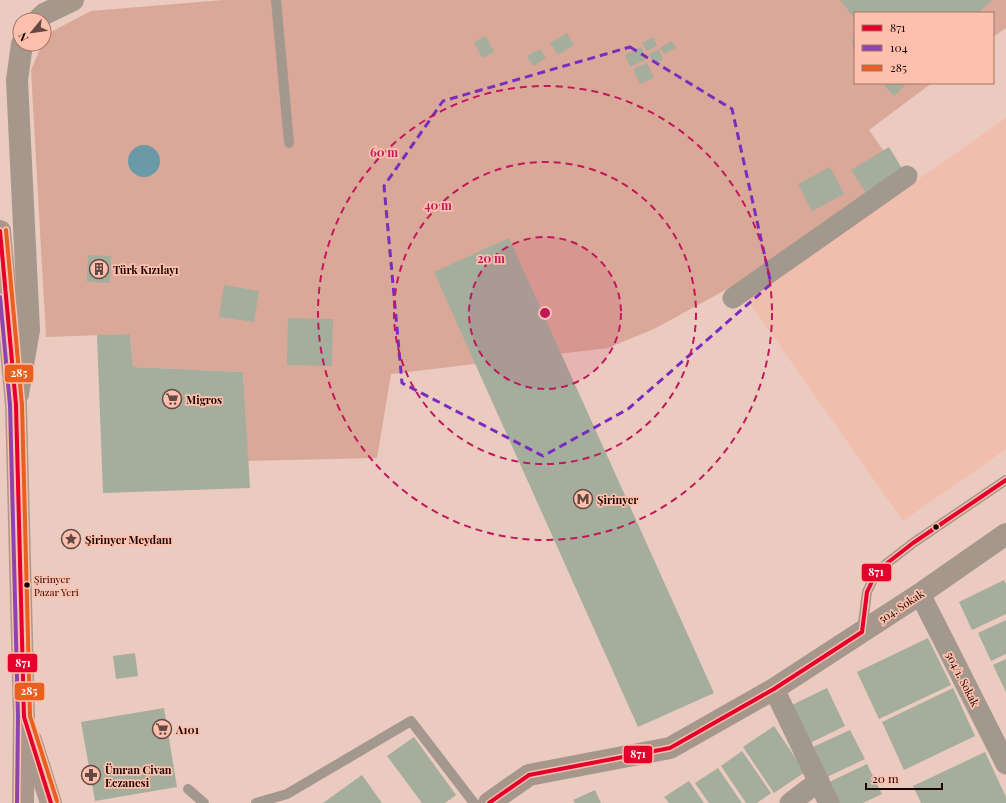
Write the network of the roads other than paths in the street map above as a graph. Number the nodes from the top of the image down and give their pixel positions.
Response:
1 (73, 0) edge
2 (276, 0) edge
3 (48, 12) edge
4 (21, 52) edge
5 (289, 143) dead end
6 (907, 176) dead end
7 (0, 231) edge
8 (733, 298) dead end
9 (16, 405) junction
10 (1006, 480) edge
11 (1006, 534) edge
12 (920, 594) junction
13 (862, 632) junction
14 (774, 689) junction
15 (24, 717) junction
16 (1006, 764) edge
17 (819, 782) junction
18 (188, 789) dead end
19 (24, 803) edge
20 (51, 803) edge
21 (204, 803) edge
22 (256, 803) edge
23 (474, 803) edge
24 (489, 803) edge
25 (790, 803) edge
26 (829, 803) edge

1 - 3 main road
2 - 5 lane
4 - 9 main road
6 - 8 street
7 - 9 main road
9 - 15 main road
10 - 13 lane
11 - 12 main road, 504. Sokak
12 - 13 main road, 504. Sokak
12 - 16 street, 504/1. Sokak
13 - 14 main road, 504. Sokak
14 - 17 street
14 - 24 main road, 504. Sokak
15 - 19 main road
15 - 20 main road
17 - 25 street
17 - 26 street
18 - 21 lane
22 - 23 lane

